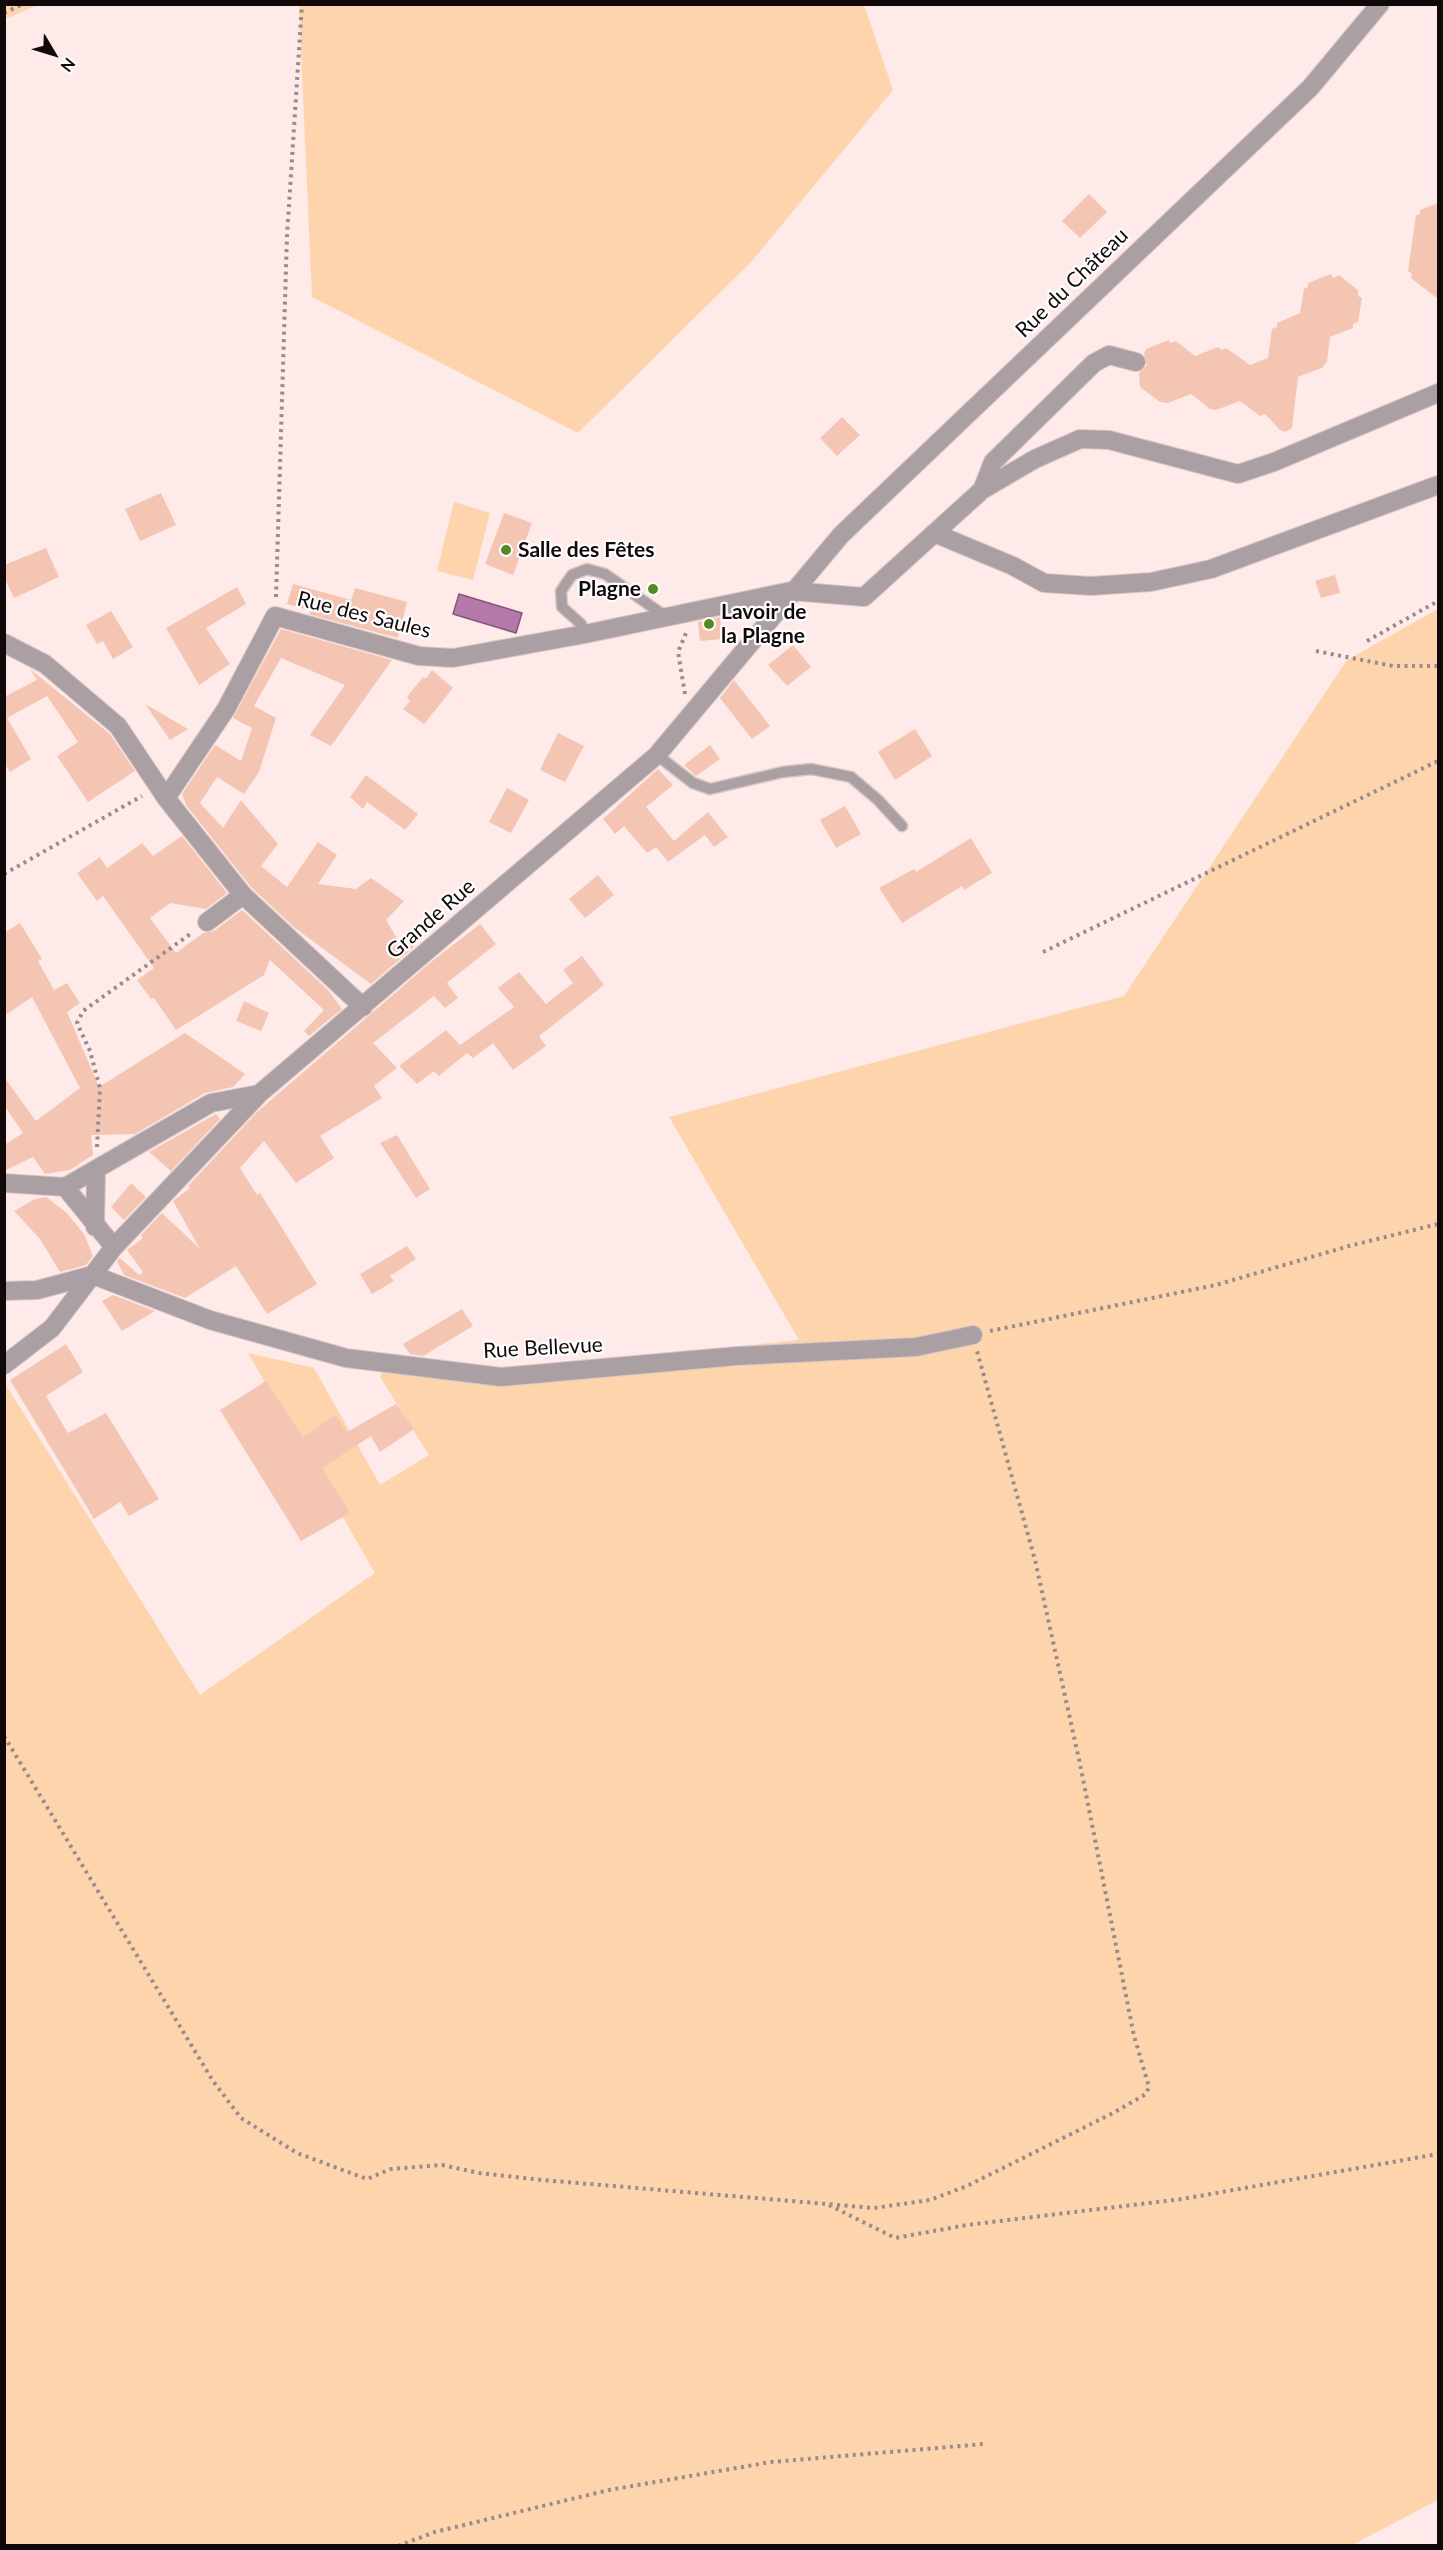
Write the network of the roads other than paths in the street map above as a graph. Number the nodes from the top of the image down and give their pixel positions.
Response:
1 (1380, 4) edge
2 (1136, 362) dead end
3 (1438, 393) edge
4 (1438, 485) edge
5 (982, 489) junction
6 (934, 533) junction
7 (791, 591) junction
8 (665, 616) junction
9 (585, 634) junction
10 (4, 643) edge
11 (657, 755) junction
12 (162, 792) junction
13 (902, 826) dead end
14 (243, 895) junction
15 (207, 922) road end
16 (363, 1007) junction
17 (259, 1094) junction
18 (96, 1169) junction
19 (4, 1183) edge
20 (65, 1187) junction
21 (96, 1227) junction
22 (114, 1247) junction
23 (93, 1275) junction
24 (4, 1291) edge
25 (973, 1335) road end
26 (4, 1365) edge

1 - 7 street, Rue du Château
2 - 5 street
3 - 5 street
4 - 6 street
5 - 6 street, Rue des Saules
6 - 7 street, Rue des Saules
7 - 8 street, Rue des Saules
7 - 11 street, Grande Rue
8 - 9 street, Rue des Saules
8 - 9 lane
9 - 12 street, Rue des Saules
10 - 12 street
11 - 13 lane
11 - 16 street, Grande Rue
12 - 14 street
14 - 15 street
14 - 16 street
16 - 17 street, Grande Rue
17 - 18 street
17 - 22 street, Grande Rue
18 - 20 street
18 - 21 street
19 - 20 street
20 - 21 street
21 - 22 street
22 - 23 street, Grande Rue
23 - 24 street
23 - 25 street, Rue Bellevue
23 - 26 street, Grande Rue

